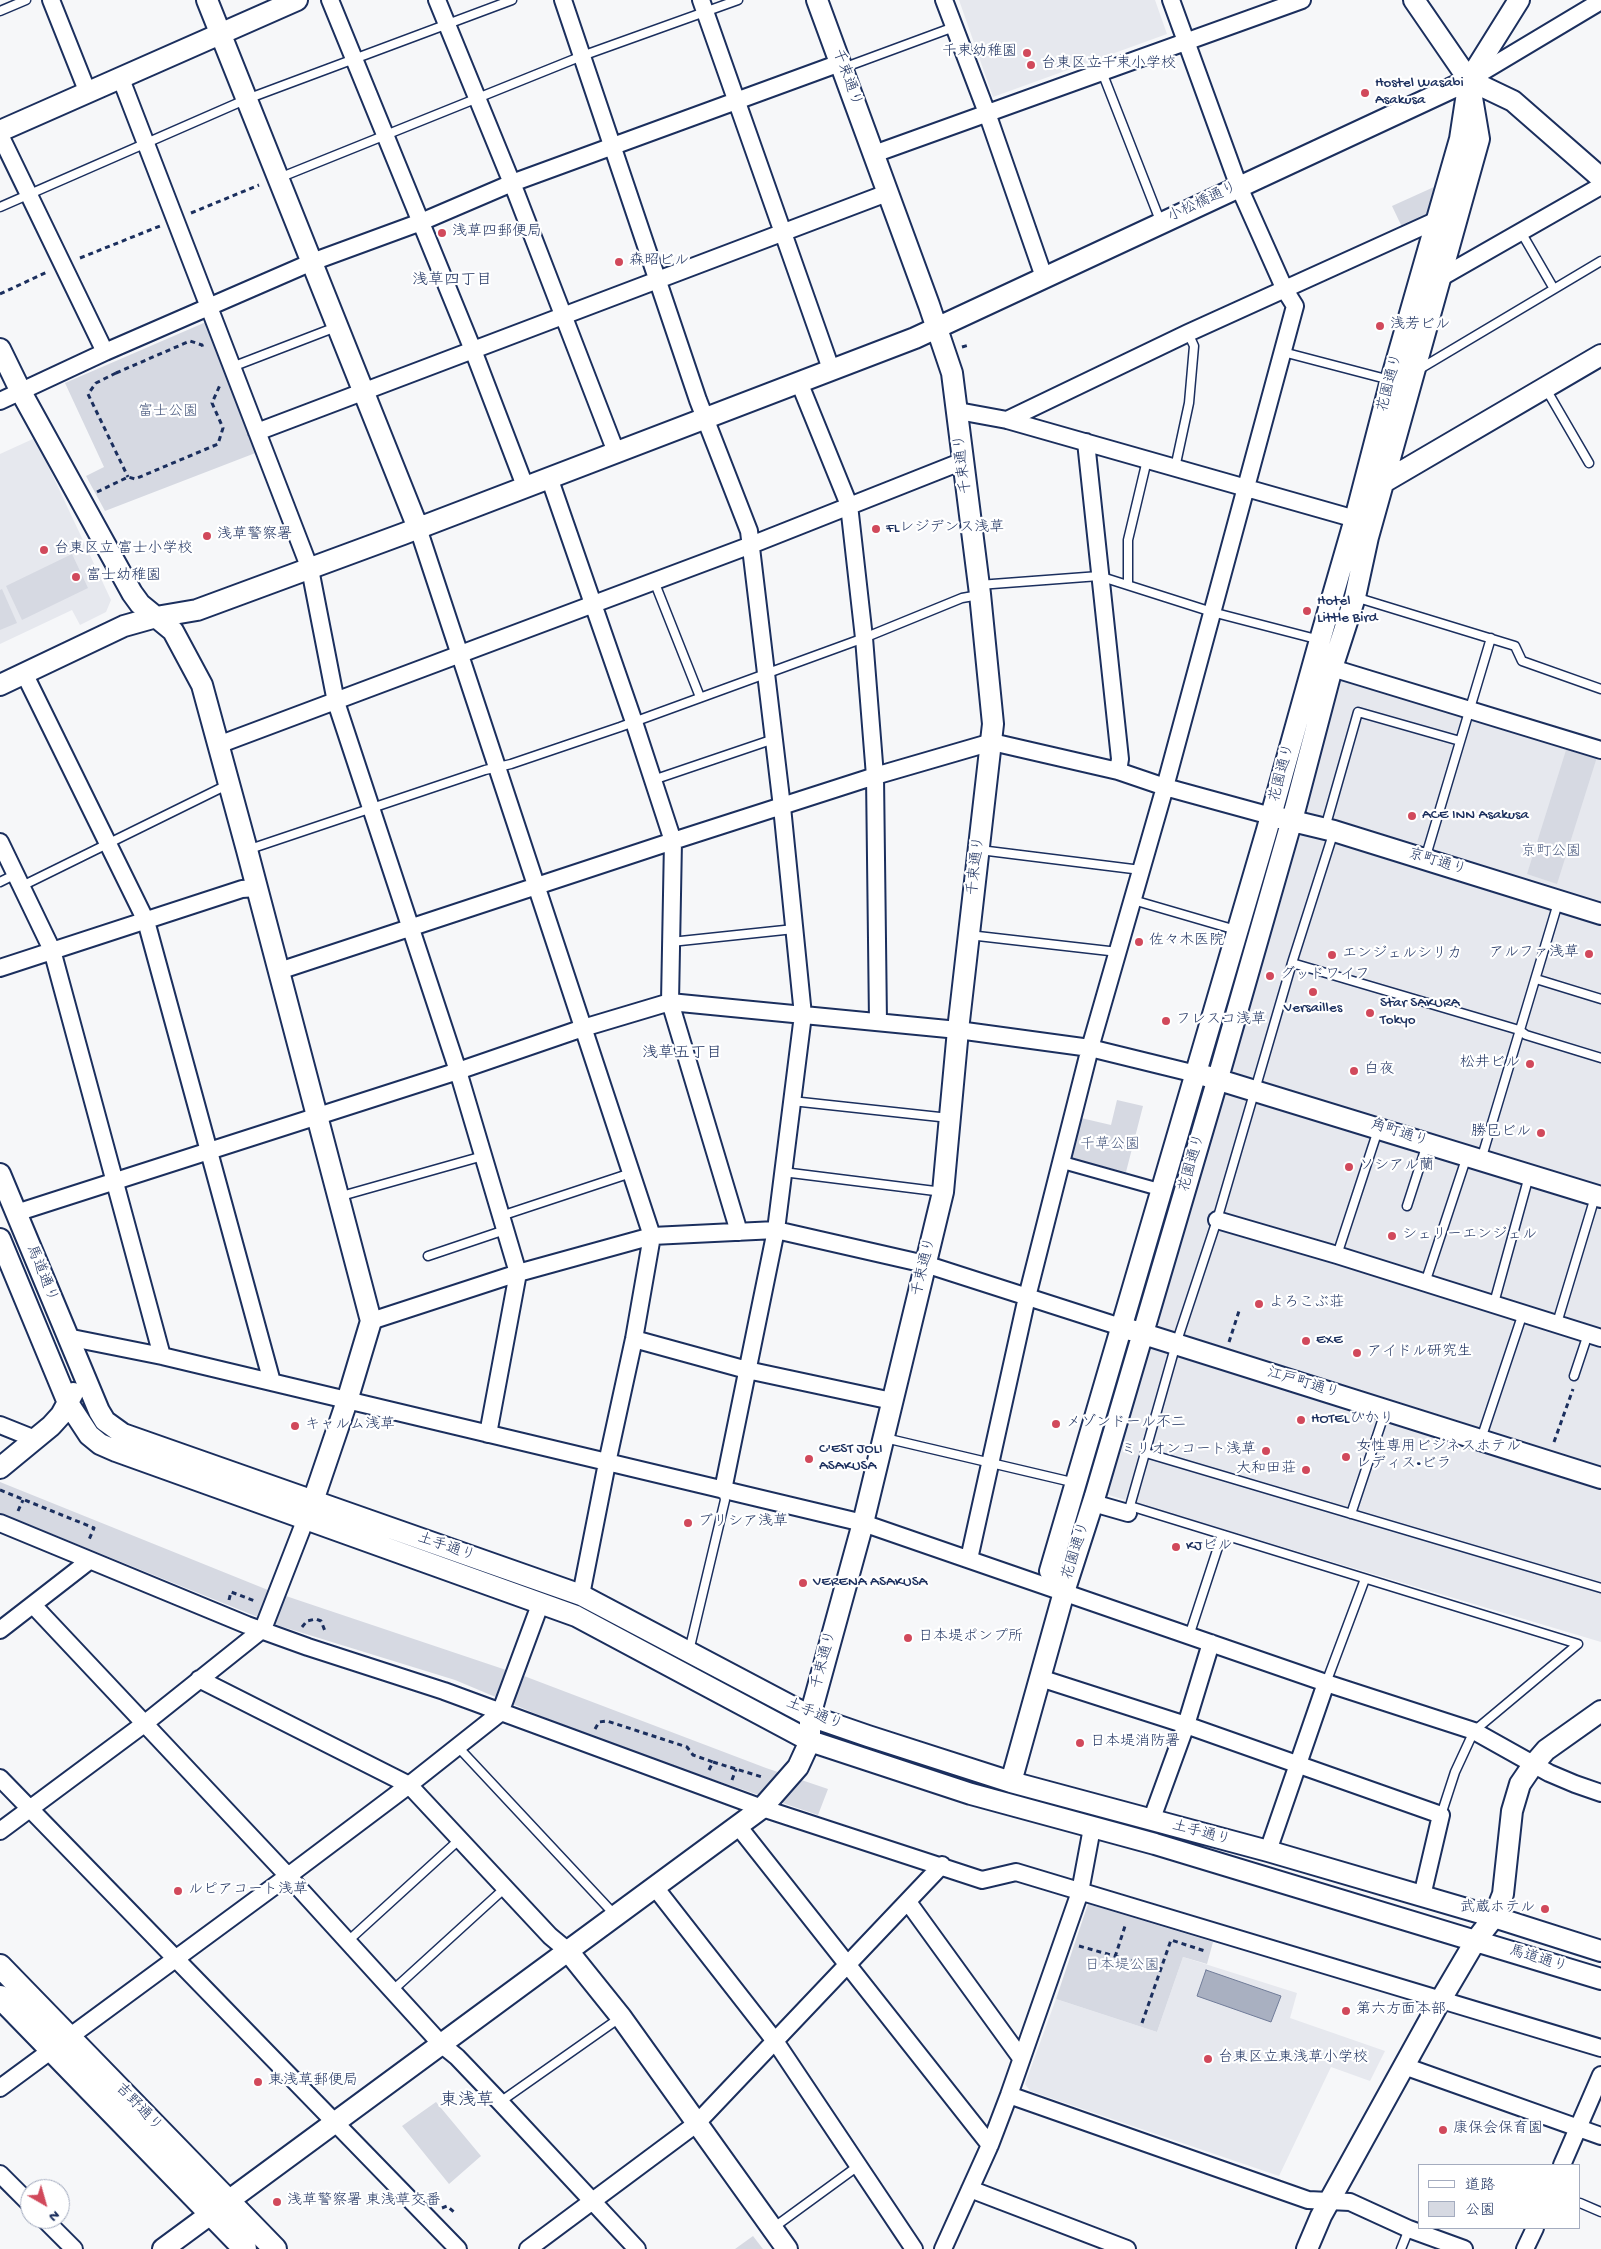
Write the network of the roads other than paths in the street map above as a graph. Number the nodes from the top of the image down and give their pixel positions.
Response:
1 (26, 0) edge
2 (51, 0) edge
3 (207, 0) edge
4 (297, 0) edge
5 (330, 0) edge
6 (437, 0) edge
7 (512, 0) edge
8 (563, 0) edge
9 (738, 0) edge
10 (817, 0) edge
11 (944, 0) edge
12 (1171, 0) edge
13 (1302, 0) edge
14 (1414, 0) edge
15 (1519, 0) edge
16 (1601, 1) edge
17 (704, 5) edge
18 (0, 11) edge
19 (446, 23) junction
20 (954, 27) junction
21 (220, 34) junction
22 (1186, 41) junction
23 (582, 56) junction
24 (355, 59) junction
25 (841, 66) junction
26 (1102, 72) junction
27 (121, 79) junction
28 (1469, 80) junction
29 (88, 93) junction
30 (247, 99) junction
31 (476, 99) junction
32 (737, 101) junction
33 (987, 113) junction
34 (0, 133) edge
35 (386, 135) junction
36 (146, 142) junction
37 (613, 147) junction
38 (874, 154) junction
39 (279, 178) junction
40 (1601, 178) edge
41 (512, 183) junction
42 (1601, 186) edge
43 (1238, 187) junction
44 (887, 192) junction
45 (29, 194) junction
46 (0, 207) edge
47 (421, 222) junction
48 (1446, 222) junction
49 (1161, 223) junction
50 (784, 232) junction
51 (1521, 232) junction
52 (1601, 261) edge
53 (312, 262) junction
54 (1044, 278) junction
55 (1440, 278) junction
56 (658, 280) junction
57 (1554, 289) junction
58 (1285, 290) junction
59 (209, 307) junction
60 (563, 316) junction
61 (338, 326) junction
62 (938, 327) junction
63 (1188, 333) junction
64 (0, 350) edge
65 (472, 350) junction
66 (105, 352) junction
67 (1283, 352) junction
68 (1601, 355) edge
69 (232, 367) junction
70 (831, 369) junction
71 (1400, 373) junction
72 (799, 382) junction
73 (1545, 388) junction
74 (364, 391) junction
75 (21, 392) junction
76 (0, 401) edge
77 (958, 411) junction
78 (705, 417) junction
79 (1007, 420) junction
80 (257, 432) junction
81 (1086, 442) junction
82 (616, 452) junction
83 (1147, 460) junction
84 (963, 461) junction
85 (1589, 463) dead end
86 (1175, 468) junction
87 (549, 478) junction
88 (1384, 482) junction
89 (1364, 483) junction
90 (525, 486) junction
91 (1246, 488) junction
92 (849, 505) junction
93 (1364, 521) junction
94 (418, 528) junction
95 (751, 545) junction
96 (310, 569) junction
97 (1099, 576) junction
98 (654, 581) junction
99 (1128, 585) junction
100 (980, 590) junction
101 (1355, 597) junction
102 (593, 603) junction
103 (1212, 612) junction
104 (156, 617) junction
105 (864, 638) junction
106 (1491, 638) junction
107 (1320, 640) junction
108 (459, 654) junction
109 (1332, 668) junction
110 (767, 672) junction
111 (24, 674) junction
112 (0, 686) edge
113 (1601, 689) edge
114 (700, 697) junction
115 (336, 702) junction
116 (1470, 710) junction
117 (634, 722) junction
118 (774, 739) junction
119 (1460, 741) junction
120 (992, 742) junction
121 (218, 745) junction
122 (1601, 750) edge
123 (496, 766) junction
124 (1118, 772) junction
125 (875, 776) junction
126 (653, 780) junction
127 (229, 784) junction
128 (1165, 787) junction
129 (782, 807) junction
130 (371, 808) junction
131 (1271, 816) junction
132 (1291, 820) junction
133 (1329, 830) junction
134 (673, 841) junction
135 (0, 842) edge
136 (107, 844) junction
137 (247, 850) junction
138 (979, 850) junction
139 (1425, 859) junction
140 (1141, 870) junction
141 (19, 880) junction
142 (0, 882) edge
143 (536, 886) junction
144 (257, 888) junction
145 (1133, 900) junction
146 (1559, 901) junction
147 (1601, 914) edge
148 (146, 921) junction
149 (411, 927) junction
150 (794, 929) junction
151 (1238, 930) junction
152 (969, 935) junction
153 (671, 942) junction
154 (52, 950) junction
155 (1118, 952) junction
156 (1292, 963) junction
157 (0, 968) edge
158 (279, 972) junction
159 (1536, 979) junction
160 (1601, 999) edge
161 (670, 1002) junction
162 (803, 1015) junction
163 (878, 1022) junction
164 (583, 1028) junction
165 (958, 1030) junction
166 (1519, 1030) junction
167 (1090, 1048) junction
168 (1601, 1058) edge
169 (458, 1071) junction
170 (1196, 1074) junction
171 (1218, 1078) junction
172 (1255, 1089) junction
173 (792, 1101) junction
174 (317, 1115) junction
175 (950, 1118) junction
176 (1379, 1128) junction
177 (1428, 1143) junction
178 (210, 1151) junction
179 (483, 1156) junction
180 (1474, 1158) junction
181 (1061, 1162) junction
182 (783, 1172) junction
183 (631, 1173) junction
184 (0, 1174) edge
185 (1529, 1174) junction
186 (115, 1181) junction
187 (1161, 1190) junction
188 (943, 1192) junction
189 (1598, 1196) edge
190 (338, 1197) junction
191 (1407, 1206) dead end
192 (16, 1213) junction
193 (1216, 1220) junction
194 (503, 1223) junction
195 (776, 1230) junction
196 (739, 1232) junction
197 (652, 1236) junction
198 (2, 1250) edge
199 (1337, 1255) junction
200 (428, 1256) dead end
201 (925, 1264) junction
202 (518, 1273) junction
203 (1425, 1283) junction
204 (1028, 1297) junction
205 (1494, 1303) junction
206 (1523, 1313) junction
207 (371, 1321) junction
208 (1557, 1323) junction
209 (1121, 1327) junction
210 (1143, 1334) junction
211 (1594, 1336) edge
212 (67, 1337) junction
213 (634, 1339) junction
214 (1176, 1344) junction
215 (162, 1356) junction
216 (747, 1370) junction
217 (82, 1374) junction
218 (1574, 1376) road end
219 (272, 1382) junction
220 (348, 1401) junction
221 (892, 1401) junction
222 (68, 1403) junction
223 (1386, 1410) junction
224 (0, 1425) edge
225 (51, 1426) junction
226 (81, 1426) junction
227 (115, 1430) junction
228 (488, 1434) junction
229 (883, 1438) junction
230 (35, 1439) junction
231 (1481, 1440) junction
232 (1146, 1453) junction
233 (607, 1463) junction
234 (990, 1463) junction
235 (0, 1468) edge
236 (1601, 1478) edge
237 (1076, 1486) junction
238 (724, 1490) junction
239 (1094, 1500) junction
240 (1129, 1510) junction
241 (310, 1511) junction
242 (1351, 1514) junction
243 (863, 1522) junction
244 (0, 1523) edge
245 (1222, 1535) junction
246 (88, 1553) junction
247 (969, 1559) junction
248 (1365, 1579) junction
249 (1601, 1588) edge
250 (1064, 1592) junction
251 (581, 1595) junction
252 (541, 1602) junction
253 (33, 1605) junction
254 (0, 1630) edge
255 (263, 1630) junction
256 (1189, 1636) junction
257 (1211, 1643) junction
258 (689, 1652) junction
259 (1040, 1678) junction
260 (199, 1679) junction
261 (1326, 1683) junction
262 (1601, 1711) edge
263 (500, 1713) junction
264 (810, 1716) junction
265 (144, 1724) junction
266 (1186, 1725) junction
267 (1474, 1731) junction
268 (810, 1741) junction
269 (458, 1747) junction
270 (1298, 1764) junction
271 (1533, 1765) junction
272 (0, 1778) edge
273 (1011, 1782) junction
274 (409, 1785) junction
275 (1601, 1793) edge
276 (30, 1808) junction
277 (762, 1808) junction
278 (1441, 1814) junction
279 (1152, 1821) junction
280 (738, 1826) junction
281 (1092, 1828) junction
282 (0, 1831) edge
283 (460, 1839) junction
284 (1268, 1851) junction
285 (942, 1865) junction
286 (288, 1876) junction
287 (654, 1886) junction
288 (505, 1888) junction
289 (1080, 1892) junction
290 (1422, 1896) junction
291 (908, 1902) junction
292 (615, 1915) junction
293 (1494, 1917) junction
294 (1476, 1940) junction
295 (348, 1941) junction
296 (568, 1951) junction
297 (1601, 1951) edge
298 (176, 1960) junction
299 (848, 1964) junction
300 (0, 1966) edge
301 (1601, 1979) edge
302 (393, 1990) junction
303 (0, 1997) edge
304 (1440, 2001) junction
305 (621, 2017) junction
306 (775, 2041) junction
307 (60, 2044) junction
308 (441, 2044) junction
309 (1601, 2048) edge
310 (1021, 2058) junction
311 (1404, 2066) junction
312 (1601, 2075) edge
313 (0, 2088) edge
314 (1009, 2095) junction
315 (500, 2102) junction
316 (335, 2122) junction
317 (696, 2124) junction
318 (1578, 2128) junction
319 (1601, 2136) edge
320 (990, 2145) junction
321 (1562, 2164) edge
322 (858, 2166) junction
323 (0, 2174) edge
324 (970, 2189) junction
325 (20, 2194) edge
326 (592, 2201) junction
327 (1329, 2202) junction
328 (1581, 2203) edge
329 (219, 2207) junction
330 (1601, 2212) edge
331 (772, 2228) junction
332 (1409, 2228) junction
333 (54, 2229) edge
334 (1535, 2229) edge
335 (74, 2249) edge
336 (163, 2249) edge
337 (245, 2249) edge
338 (275, 2249) edge
339 (458, 2249) edge
340 (528, 2249) edge
341 (637, 2249) edge
342 (787, 2249) edge
343 (914, 2249) edge
344 (943, 2249) edge
345 (1127, 2249) edge
346 (1307, 2249) edge
347 (1401, 2249) edge
348 (1464, 2249) edge
349 (1525, 2249) edge

1 - 18 lane
2 - 29 street
3 - 21 street
4 - 21 street
5 - 24 street
6 - 19 street
7 - 19 lane
8 - 23 street
9 - 17 lane
10 - 25 street, 千束通り
11 - 20 street
12 - 22 street
13 - 22 street
14 - 28 street
15 - 28 street, 花園通り
16 - 28 street
17 - 23 lane
17 - 32 street
19 - 24 lane
19 - 31 street
20 - 25 lane
20 - 33 street
21 - 27 street
21 - 30 street
22 - 26 street
22 - 43 street
23 - 31 lane
23 - 37 street
24 - 30 lane
24 - 35 street
25 - 32 street
25 - 38 street, 千束通り
26 - 33 street
26 - 49 lane
27 - 29 street
27 - 36 street
28 - 40 street
28 - 43 street, 小松橋通り
28 - 48 street, 花園通り
29 - 34 street
30 - 36 lane
30 - 39 street
31 - 35 lane
31 - 41 street
32 - 37 street
32 - 50 street
33 - 38 street
33 - 54 street
34 - 45 street
35 - 39 lane
35 - 47 street
36 - 45 lane
36 - 59 street
37 - 41 street
37 - 56 street
38 - 44 street, 千束通り
39 - 53 street
41 - 47 street
41 - 60 street
42 - 51 street
43 - 49 street, 小松橋通り
43 - 58 street
44 - 50 street
44 - 62 street, 千束通り
45 - 46 lane
45 - 66 street
47 - 53 street
47 - 65 street
48 - 55 street, 花園通り
48 - 58 street
48 - 71 street, 花園通り
49 - 54 street, 小松橋通り
50 - 56 street
50 - 70 street
51 - 55 street
51 - 57 lane
52 - 57 lane
53 - 59 street
53 - 61 street
54 - 62 street, 小松橋通り
55 - 71 street, 花園通り
56 - 60 street
56 - 78 street
57 - 71 lane
58 - 63 street
58 - 67 street
59 - 66 street
59 - 69 street
60 - 65 street
60 - 82 street
61 - 69 lane
61 - 74 street
62 - 70 street, 小松橋通り
62 - 77 street, 千束通り
63 - 79 street
63 - 86 lane
64 - 75 street
65 - 74 street
65 - 90 street
66 - 75 street
67 - 71 lane
67 - 91 street
68 - 73 street
69 - 80 street
70 - 72 street, 小松橋通り
71 - 88 street, 花園通り
71 - 89 street, 花園通り
72 - 78 street, 小松橋通り
72 - 92 street
73 - 85 lane
73 - 88 street
74 - 80 street
74 - 94 street
75 - 76 street
75 - 104 street
77 - 79 street
77 - 84 street, 千束通り
78 - 82 street, 小松橋通り
78 - 95 street
79 - 81 street
80 - 96 street
81 - 83 street
81 - 97 street
82 - 87 street, 小松橋通り
83 - 86 street
83 - 99 lane
84 - 92 street
84 - 100 street, 千束通り
86 - 91 street
87 - 90 street, 小松橋通り
87 - 102 street
88 - 89 street
88 - 93 street, 花園通り
89 - 93 street, 花園通り
90 - 94 street, 小松橋通り
91 - 93 street
91 - 103 street
92 - 95 street
92 - 105 street
93 - 101 street, 花園通り
93 - 107 street, 花園通り
94 - 96 street, 小松橋通り
94 - 108 street
95 - 98 street
95 - 110 street
96 - 104 street, 小松橋通り
96 - 115 street
97 - 99 lane
97 - 100 lane
97 - 124 street
98 - 102 street
98 - 114 lane
99 - 103 lane
100 - 105 lane
100 - 120 street, 千束通り
101 - 106 lane
101 - 109 street, 花園通り
102 - 108 street
102 - 117 street
103 - 107 lane
103 - 128 street
104 - 111 street, 小松橋通り
104 - 121 street
105 - 110 lane
105 - 125 street
106 - 113 lane
106 - 116 lane
107 - 131 street, 花園通り
108 - 115 street
108 - 123 street
109 - 116 street
109 - 132 street, 花園通り
110 - 114 lane
110 - 118 street
111 - 112 street, 小松橋通り
111 - 136 street
114 - 117 lane
115 - 121 street
115 - 130 street
116 - 119 lane
116 - 122 street
117 - 123 lane
117 - 126 street
118 - 126 lane
118 - 129 street
119 - 133 lane
119 - 139 lane
120 - 124 street
120 - 125 street
120 - 138 street, 千束通り
121 - 127 street
123 - 130 lane
123 - 143 street
124 - 128 street
125 - 129 street
125 - 163 street
126 - 134 street
127 - 136 lane
127 - 137 street
128 - 131 street
128 - 140 street
129 - 134 street
129 - 150 street
130 - 137 lane
130 - 149 street
131 - 132 street, 京町通り
131 - 151 street, 花園通り
132 - 133 street, 京町通り
132 - 171 street, 花園通り
133 - 139 street, 京町通り
133 - 156 lane
134 - 143 street
134 - 153 street
135 - 141 street
136 - 141 lane
136 - 148 street
137 - 144 street
138 - 140 lane
138 - 152 street, 千束通り
139 - 146 street, 京町通り
140 - 145 street
141 - 142 lane
141 - 154 street
143 - 149 street
143 - 164 street
144 - 148 street
144 - 158 street
145 - 151 lane
145 - 155 street
146 - 147 street, 京町通り
146 - 159 lane
148 - 154 street
148 - 178 street
149 - 158 street
149 - 169 street
150 - 153 lane
150 - 162 street
151 - 170 street, 花園通り
152 - 155 lane
152 - 165 street, 千束通り
153 - 161 street
154 - 157 street
154 - 186 street
155 - 167 street
156 - 166 lane
156 - 172 lane
158 - 174 street
159 - 160 lane
159 - 166 lane
161 - 162 street
161 - 164 street
161 - 196 street
162 - 163 street
162 - 173 street
163 - 165 street
164 - 169 street
164 - 183 street
165 - 167 street
165 - 175 street, 千束通り
166 - 168 lane
166 - 180 lane
167 - 170 street
167 - 181 street
169 - 174 street
169 - 179 street
170 - 171 street, 角町通り
170 - 187 street, 花園通り
171 - 172 street, 角町通り
171 - 210 street, 花園通り
172 - 176 street, 角町通り
172 - 193 lane
173 - 175 lane
173 - 182 street
174 - 178 street
174 - 190 street
175 - 188 street, 千束通り
176 - 177 street, 角町通り
176 - 199 lane
177 - 180 street, 角町通り
177 - 191 lane
178 - 186 street
178 - 219 street
179 - 190 lane
179 - 194 street
180 - 185 street, 角町通り
180 - 203 lane
181 - 187 street
181 - 204 street
182 - 188 lane
182 - 195 street
183 - 194 lane
183 - 197 street
184 - 192 street, 馬道通り
185 - 189 street, 角町通り
185 - 205 lane
186 - 192 street
186 - 215 street
187 - 209 street, 花園通り
188 - 201 street, 千束通り
189 - 208 lane
190 - 207 street
192 - 212 street, 馬道通り
193 - 199 street
193 - 214 lane
194 - 200 lane
194 - 202 street
195 - 196 street
195 - 201 street
195 - 216 street
196 - 197 street
197 - 202 street
197 - 213 street
198 - 222 street, 馬道通り
199 - 203 street
201 - 204 street
201 - 221 street, 千束通り
202 - 207 street
202 - 228 street
203 - 205 street
204 - 209 street
204 - 234 street
205 - 206 street
206 - 208 street
206 - 231 lane
207 - 220 street
208 - 211 street
209 - 210 street, 江戸町通り
209 - 237 street, 花園通り
210 - 214 street, 江戸町通り
210 - 239 street, 花園通り
211 - 218 lane
212 - 215 street
212 - 217 street, 馬道通り
213 - 216 street
213 - 233 street
214 - 223 street, 江戸町通り
214 - 232 lane
215 - 219 street
216 - 221 street
216 - 238 street
217 - 222 street
217 - 227 street
219 - 220 street
220 - 228 street
220 - 241 street
221 - 229 street, 千束通り
222 - 225 street
222 - 226 street, 土手通り
223 - 231 street, 江戸町通り
223 - 242 lane
224 - 230 street
225 - 226 street, 土手通り
225 - 230 street
226 - 227 street, 土手通り
226 - 241 street, 土手通り
227 - 241 street, 土手通り
228 - 233 street
229 - 234 lane
229 - 243 street, 千束通り
230 - 235 street
231 - 236 street, 江戸町通り
232 - 240 lane
232 - 242 lane
233 - 238 street
233 - 251 street
234 - 237 lane
234 - 247 street
237 - 239 street
237 - 250 street, 花園通り
238 - 243 street
238 - 258 lane
239 - 240 street
239 - 250 street, 花園通り
240 - 245 lane
241 - 251 street, 土手通り
241 - 252 street, 土手通り
241 - 255 street
242 - 249 lane
243 - 247 street
243 - 264 street, 千束通り
244 - 246 street
245 - 248 lane
245 - 256 lane
246 - 253 street
246 - 255 street
247 - 250 street
248 - 261 lane
248 - 267 lane
250 - 256 street
250 - 259 street
251 - 258 street, 土手通り
252 - 263 street
252 - 268 street, 土手通り
253 - 254 street
253 - 265 street
255 - 260 street
255 - 263 street
256 - 257 street
257 - 261 street
257 - 266 street
258 - 264 street, 土手通り
259 - 266 street
259 - 273 street
260 - 265 street
260 - 274 street
261 - 267 street
261 - 270 street
262 - 271 street
263 - 269 street
263 - 277 street
264 - 268 street, 千束通り
264 - 273 street, 土手通り
265 - 276 street
265 - 286 street
266 - 270 street
266 - 279 street
267 - 271 street
267 - 278 lane
268 - 277 street
268 - 281 street, 土手通り
269 - 274 street
269 - 292 lane
270 - 278 street
270 - 284 street
271 - 275 street
271 - 293 street
272 - 276 street
273 - 279 street, 土手通り
274 - 283 street
274 - 286 street
276 - 282 street
276 - 298 street
277 - 280 street
277 - 285 street
278 - 290 street
279 - 284 street, 土手通り
280 - 287 street
280 - 299 street
281 - 289 street
281 - 294 street, 土手通り
283 - 288 street
283 - 295 lane
284 - 290 street, 土手通り
285 - 289 street
285 - 291 street
286 - 295 street
286 - 298 street
287 - 292 street
287 - 306 street
288 - 296 street
288 - 302 lane
289 - 304 street
289 - 310 street
290 - 293 street, 土手通り
291 - 299 street
291 - 310 street
292 - 296 street
293 - 294 street
293 - 297 street, 土手通り
294 - 301 street, 馬道通り
294 - 304 street
295 - 302 street
296 - 305 street
296 - 308 street
298 - 307 street
298 - 316 street
299 - 306 street
299 - 320 street
300 - 307 main road, 吉野通り
302 - 308 street
303 - 307 main road, 吉野通り
304 - 309 street
304 - 311 street
305 - 315 lane
305 - 317 street
306 - 317 street
306 - 322 street
307 - 313 street
307 - 329 main road, 吉野通り
308 - 315 street
308 - 316 street
310 - 314 street
311 - 318 street
311 - 327 street
312 - 318 street
314 - 320 street
314 - 327 street
315 - 326 street
316 - 329 street
316 - 339 street
317 - 326 street
317 - 331 street
318 - 319 street
318 - 321 street
320 - 324 street
322 - 331 lane
322 - 343 street
323 - 325 street
324 - 344 street
324 - 345 street
326 - 340 street
326 - 341 street
327 - 332 street
327 - 346 street
328 - 330 lane
329 - 336 street
329 - 337 main road, 吉野通り
329 - 338 main road, 吉野通り
331 - 342 street
332 - 347 lane
332 - 348 street
333 - 335 street
334 - 349 street

